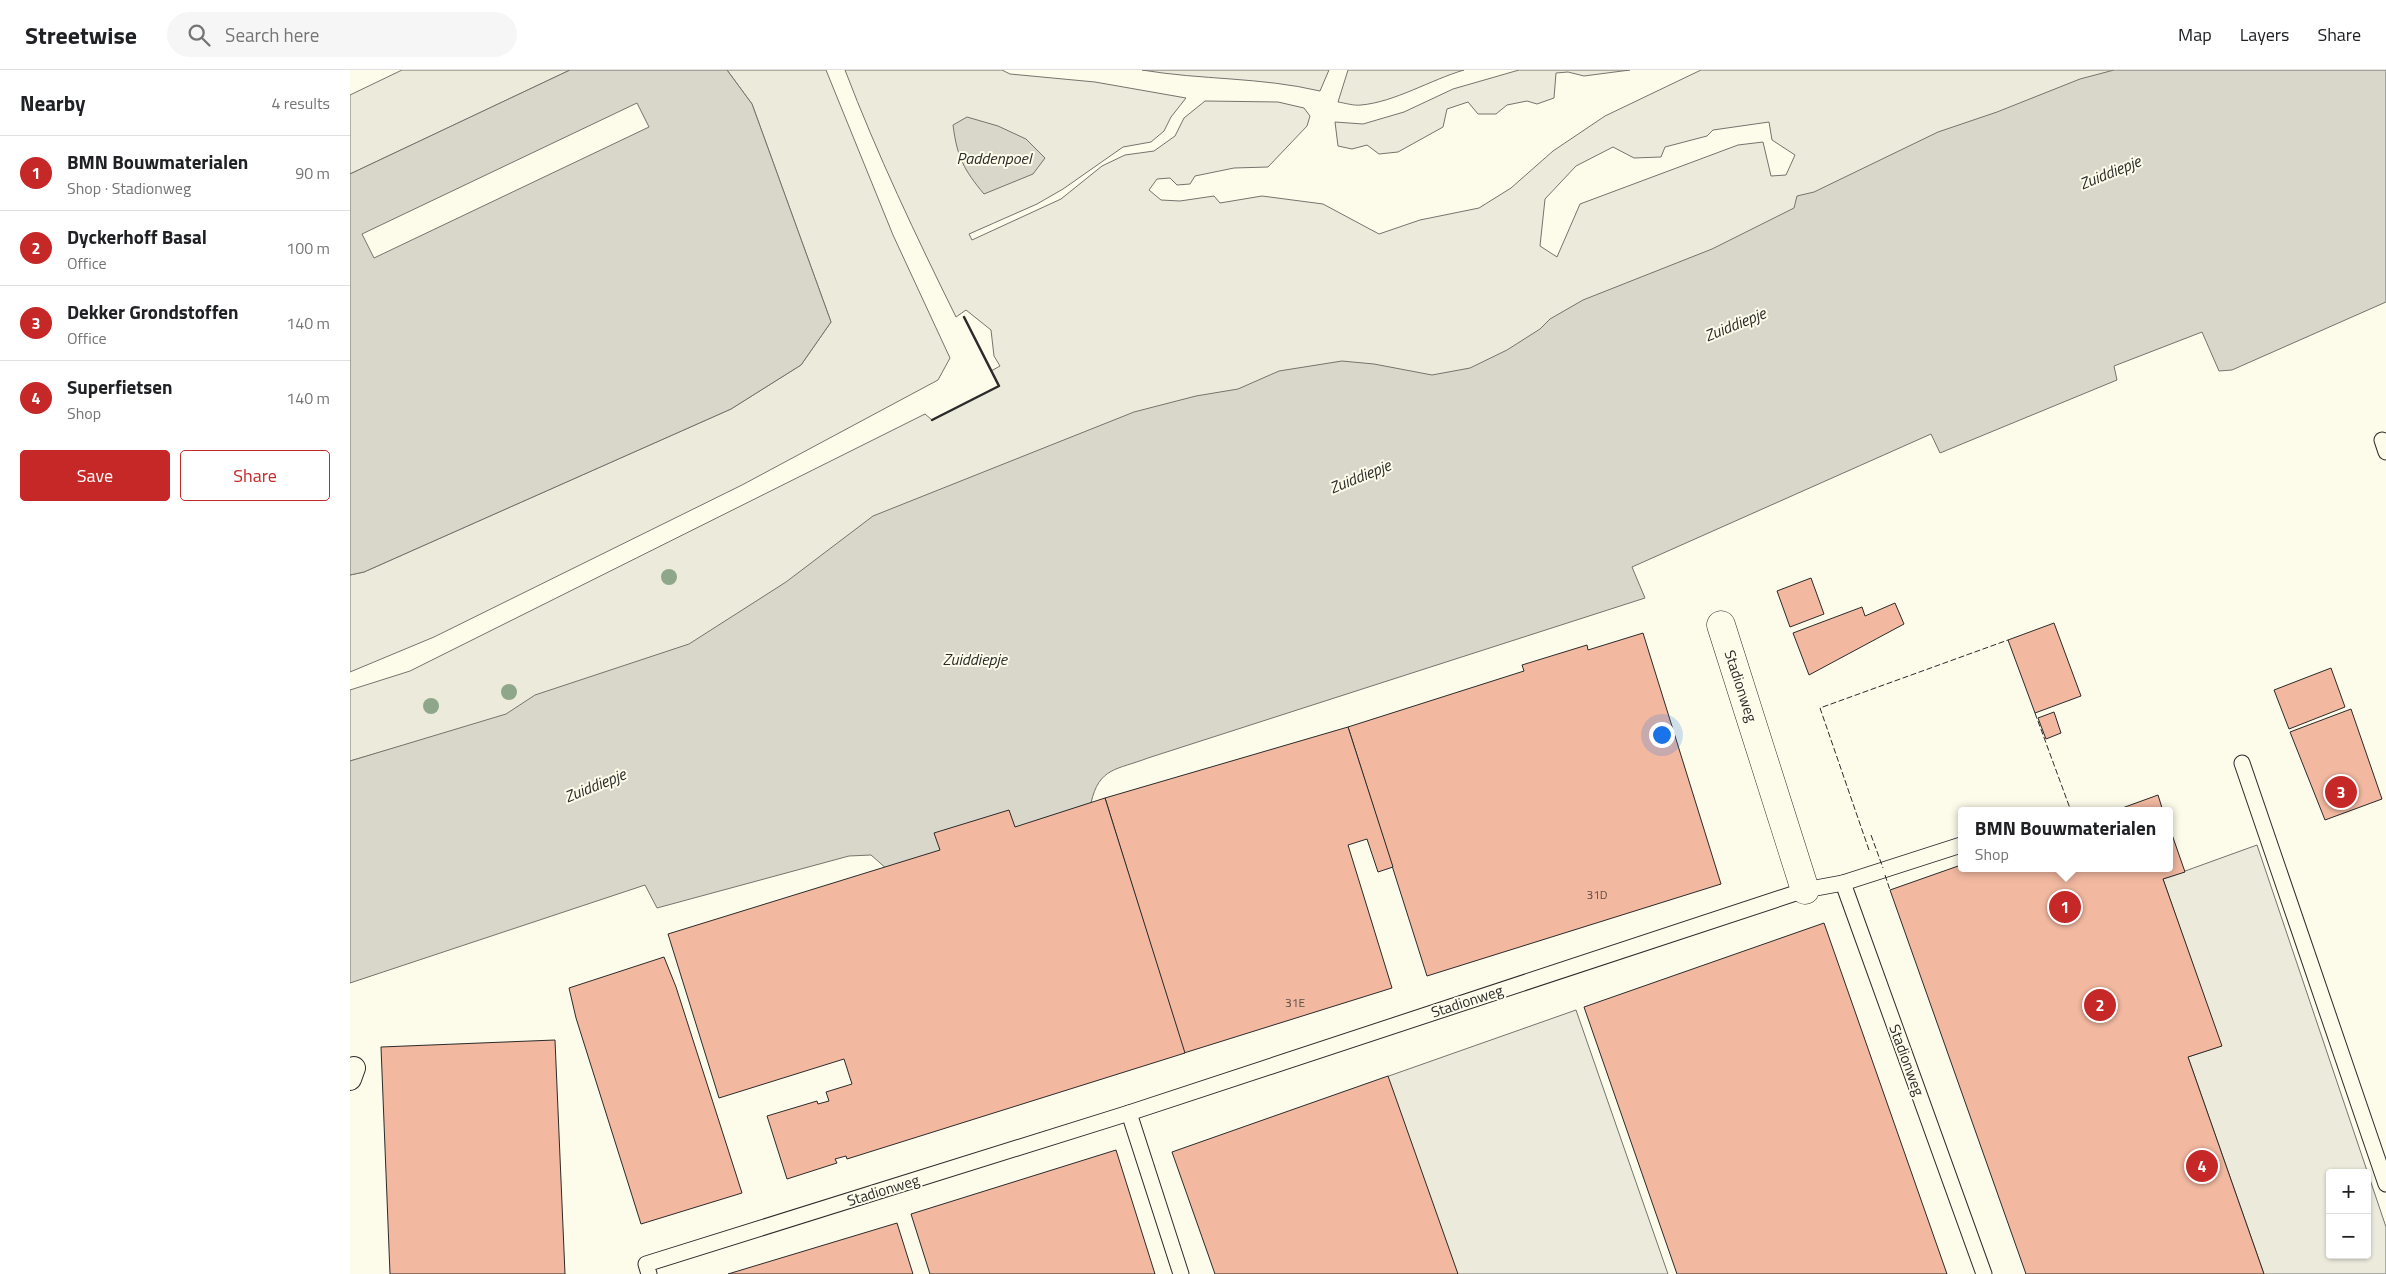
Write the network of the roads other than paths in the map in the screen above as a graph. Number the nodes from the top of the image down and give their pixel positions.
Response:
1 (1721, 625) dead end
2 (2242, 763) dead end
3 (1958, 846) edge
4 (1843, 883) junction
5 (1805, 890) junction
6 (1129, 1113) junction
7 (2386, 1184) edge
8 (649, 1274) edge
9 (1181, 1274) edge
10 (1984, 1274) edge

1 - 5 street, Stadionweg
2 - 7 lane
3 - 4 lane
4 - 5 lane, Stadionweg
4 - 10 lane, Stadionweg
5 - 6 lane, Stadionweg
6 - 8 lane, Stadionweg
6 - 9 lane

